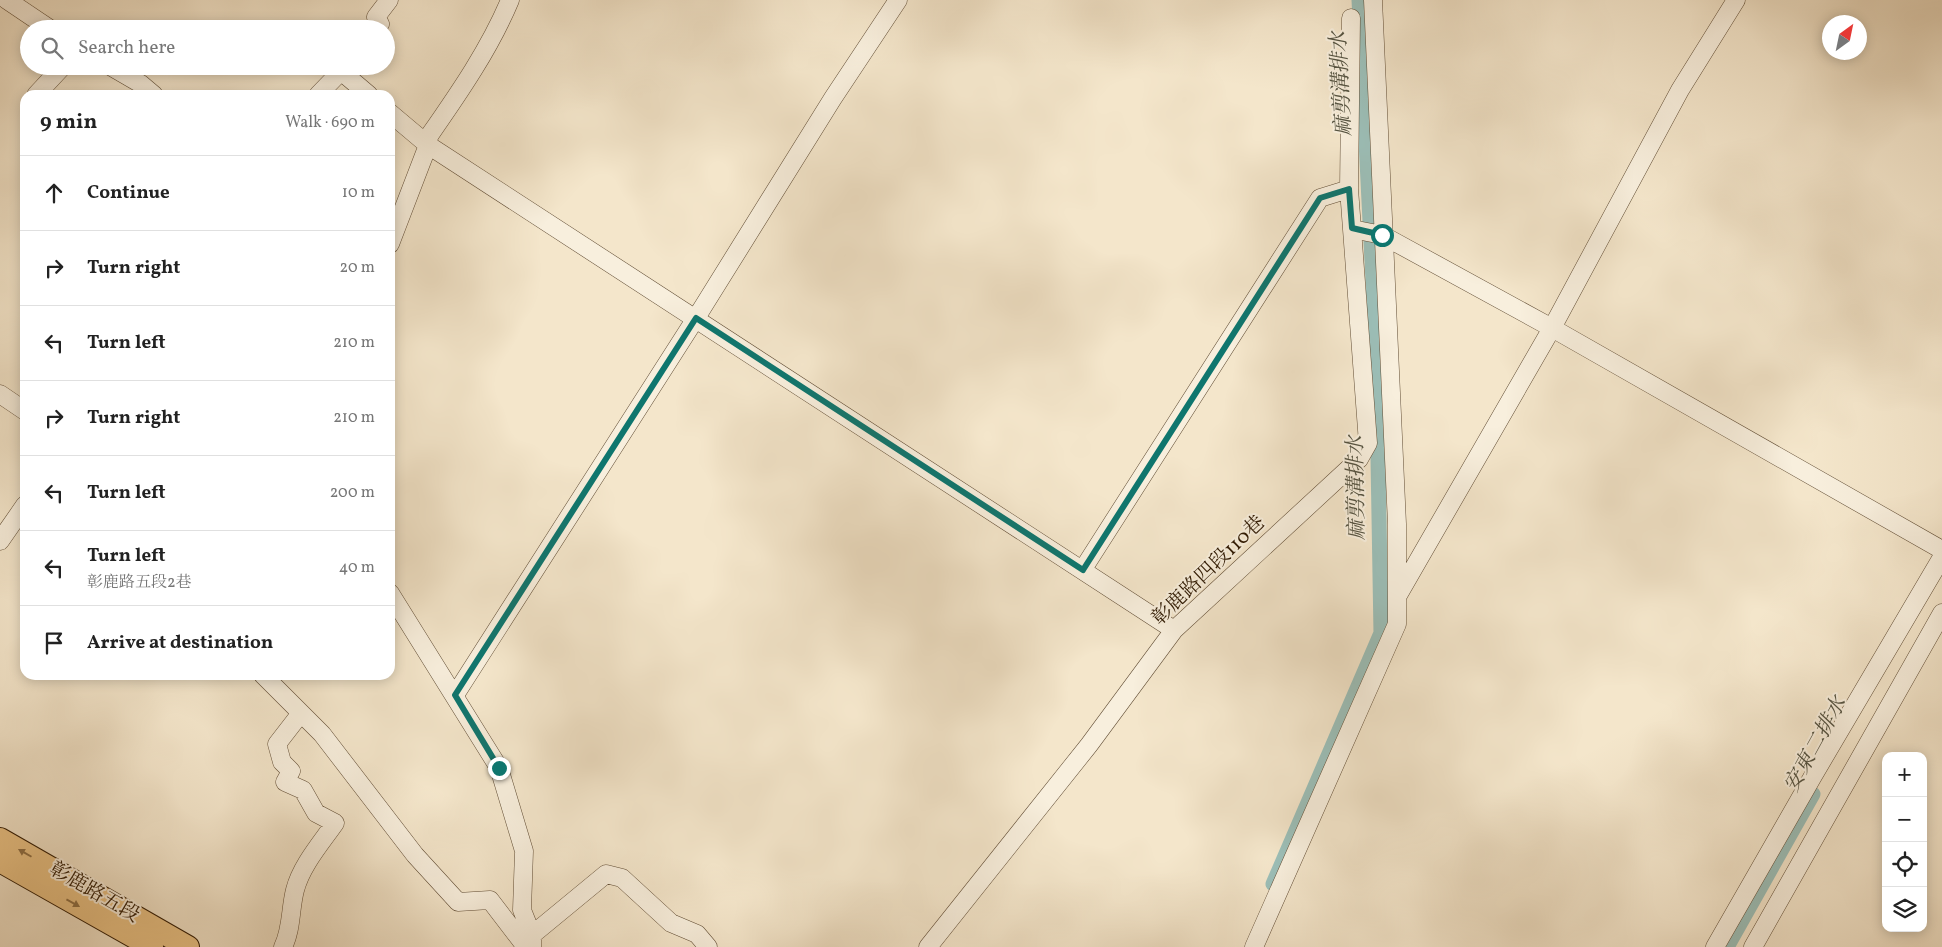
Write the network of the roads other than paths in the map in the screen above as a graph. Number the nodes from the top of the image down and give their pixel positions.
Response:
1 (7, 0) edge
2 (389, 0) edge
3 (510, 0) edge
4 (898, 0) edge
5 (1373, 0) edge
6 (1736, 0) edge
7 (1350, 18) dead end
8 (37, 20) edge
9 (378, 20) edge
10 (55, 75) edge
11 (126, 75) edge
12 (338, 75) edge
13 (350, 75) edge
14 (41, 90) edge
15 (148, 90) edge
16 (323, 90) edge
17 (364, 90) edge
18 (395, 117) edge
19 (428, 145) junction
20 (1349, 189) junction
21 (395, 231) edge
22 (1352, 234) junction
23 (1382, 235) junction
24 (696, 318) junction
25 (1552, 328) junction
26 (0, 394) edge
27 (20, 408) edge
28 (20, 512) edge
29 (0, 541) edge
30 (1942, 550) edge
31 (1942, 557) edge
32 (1083, 570) junction
33 (1397, 598) junction
34 (395, 601) edge
35 (1942, 612) edge
36 (1174, 630) junction
37 (268, 680) edge
38 (455, 695) junction
39 (301, 713) junction
40 (0, 839) edge
41 (0, 861) edge
42 (530, 943) edge
43 (152, 947) edge
44 (188, 947) edge
45 (283, 947) edge
46 (708, 947) edge
47 (928, 947) edge
48 (1254, 947) edge
49 (1715, 947) edge
50 (1753, 947) edge

1 - 8 street
2 - 9 street
3 - 19 street
4 - 24 street
5 - 23 street
6 - 25 street
7 - 20 street, 彰鹿路四段110巷
10 - 14 street
11 - 15 street
12 - 16 street
13 - 17 street
18 - 19 street
19 - 21 street
19 - 24 street
20 - 22 street, 彰鹿路四段110巷
20 - 32 street
22 - 23 street
22 - 36 street, 彰鹿路四段110巷
23 - 25 street
23 - 33 street
24 - 32 street
24 - 38 street
25 - 30 street
25 - 33 street
26 - 27 street
28 - 29 street
31 - 49 street
32 - 36 street
33 - 48 street
34 - 38 street
35 - 50 street
36 - 47 street, 彰鹿路四段110巷
37 - 39 street
38 - 42 street
39 - 42 street
39 - 45 street
44 -> 40 main road, 彰鹿路五段
41 -> 43 main road, 彰鹿路五段
42 - 46 street

